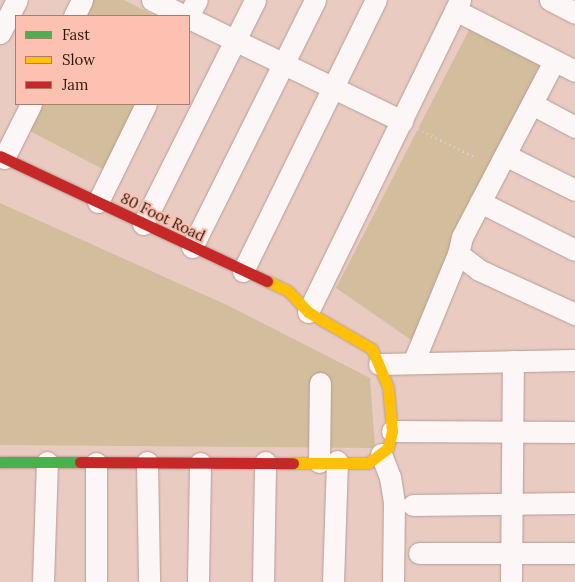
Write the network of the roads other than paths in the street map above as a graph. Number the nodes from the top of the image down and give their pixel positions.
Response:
1 (17, 0) edge
2 (82, 0) edge
3 (197, 0) edge
4 (255, 0) edge
5 (316, 0) edge
6 (376, 0) edge
7 (550, 0) edge
8 (161, 2) edge
9 (457, 5) edge
10 (575, 13) edge
11 (74, 15) edge
12 (184, 15) edge
13 (188, 15) edge
14 (190, 19) edge
15 (0, 33) edge
16 (234, 41) junction
17 (554, 61) junction
18 (283, 65) junction
19 (575, 71) edge
20 (330, 89) junction
21 (532, 104) junction
22 (30, 105) edge
23 (146, 105) edge
24 (402, 121) junction
25 (575, 127) edge
26 (505, 155) junction
27 (2, 156) edge
28 (575, 190) edge
29 (98, 202) junction
30 (480, 202) junction
31 (143, 224) junction
32 (192, 247) junction
33 (575, 250) edge
34 (458, 254) junction
35 (243, 271) junction
36 (298, 310) junction
37 (575, 314) edge
38 (375, 356) junction
39 (512, 360) junction
40 (575, 360) edge
41 (413, 363) junction
42 (320, 383) dead end
43 (392, 431) junction
44 (511, 432) junction
45 (575, 432) edge
46 (381, 454) junction
47 (328, 461) junction
48 (0, 462) edge
49 (47, 462) junction
50 (147, 462) junction
51 (266, 462) junction
52 (96, 463) junction
53 (200, 463) junction
54 (511, 503) junction
55 (575, 503) edge
56 (413, 505) dead end
57 (419, 553) dead end
58 (511, 553) junction
59 (575, 553) edge
60 (43, 582) edge
61 (96, 582) edge
62 (149, 582) edge
63 (198, 582) edge
64 (263, 582) edge
65 (333, 582) edge
66 (393, 582) edge
67 (511, 582) edge

1 - 15 street
2 - 11 street
3 - 13 street
4 - 16 street
5 - 18 street
6 - 20 street
7 - 10 street
8 - 12 street
9 - 17 street
9 - 24 street
14 - 16 street
16 - 18 street
16 - 31 street
17 - 19 street
17 - 21 street
18 - 20 street
18 - 32 street
20 - 24 street
20 - 35 street
21 - 25 street
21 - 26 street
22 - 27 street
23 - 29 street
24 - 36 street
26 - 28 street
26 - 30 street
27 - 29 street, 80 Foot Road
29 - 31 street, 80 Foot Road
30 - 33 street
30 - 34 street
31 - 32 street, 80 Foot Road
32 - 35 street, 80 Foot Road
34 - 37 street
34 - 41 street
35 - 36 street, 80 Foot Road
36 - 38 street, 80 Foot Road
38 - 41 street
38 - 43 street
39 - 40 street
39 - 41 street
39 - 44 street
42 - 47 street
43 - 44 street
43 - 46 street
44 - 45 street
44 - 54 street
46 - 47 street
46 - 66 street
47 - 51 street
47 - 65 street
48 - 49 street
49 - 52 street
49 - 60 street
50 - 52 street
50 - 53 street
50 - 62 street
51 - 53 street
51 - 64 street
52 - 61 street
53 - 63 street
54 - 55 street
54 - 56 street
54 - 58 street
57 - 58 street
58 - 59 street
58 - 67 street

